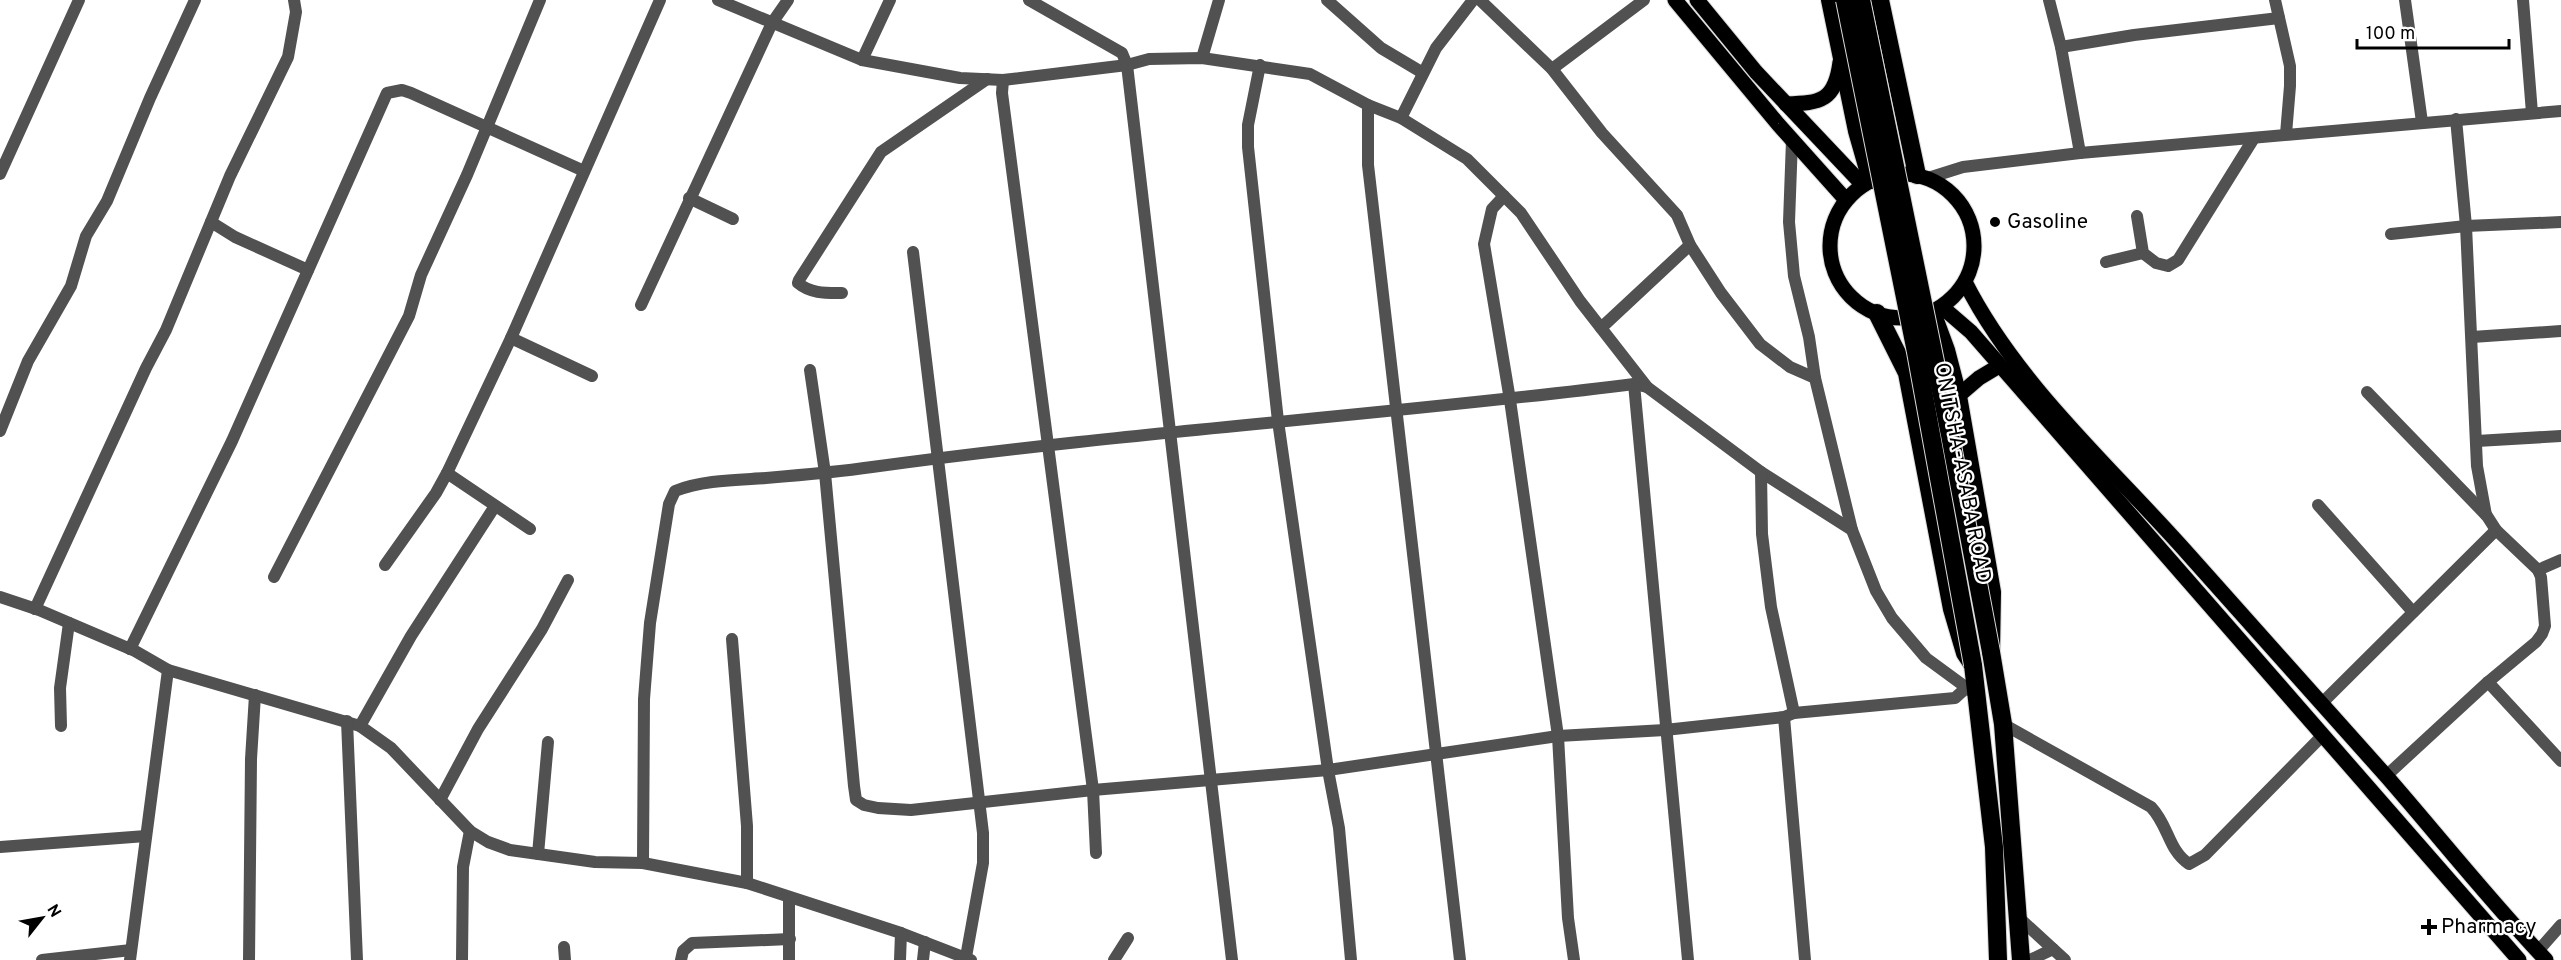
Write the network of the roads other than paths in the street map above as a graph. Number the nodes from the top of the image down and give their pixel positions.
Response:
1 (79, 0) edge
2 (195, 0) edge
3 (294, 0) edge
4 (540, 0) edge
5 (660, 0) edge
6 (718, 0) edge
7 (788, 0) edge
8 (890, 0) edge
9 (1029, 0) edge
10 (1219, 0) edge
11 (1327, 0) edge
12 (1473, 0) edge
13 (1480, 0) edge
14 (1644, 0) edge
15 (1675, 0) edge
16 (1697, 0) edge
17 (1830, 0) edge
18 (1845, 0) edge
19 (1861, 0) edge
20 (1880, 0) edge
21 (2049, 0) edge
22 (2275, 0) edge
23 (2405, 0) edge
24 (2523, 0) edge
25 (2279, 18) junction
26 (772, 23) junction
27 (1723, 44) junction
28 (2061, 47) junction
29 (1842, 53) junction
30 (1202, 57) junction
31 (862, 60) junction
32 (1126, 65) junction
33 (1260, 65) junction
34 (1552, 69) junction
35 (1423, 73) junction
36 (987, 79) junction
37 (1003, 80) junction
38 (1786, 104) junction
39 (1368, 105) junction
40 (2561, 111) edge
41 (2532, 113) junction
42 (1401, 118) junction
43 (2457, 119) junction
44 (2422, 122) junction
45 (486, 126) junction
46 (2286, 134) junction
47 (2254, 138) junction
48 (1792, 140) junction
49 (2080, 153) junction
50 (584, 171) junction
51 (0, 174) edge
52 (1922, 177) junction
53 (1867, 183) junction
54 (1504, 196) junction
55 (689, 198) junction
56 (1846, 200) junction
57 (2137, 216) dead end
58 (733, 219) dead end
59 (211, 222) junction
60 (2561, 222) edge
61 (2466, 226) junction
62 (2391, 234) dead end
63 (1690, 245) junction
64 (914, 252) dead end
65 (2143, 253) junction
66 (2106, 261) dead end
67 (308, 270) junction
68 (1965, 282) junction
69 (842, 293) dead end
70 (641, 305) dead end
71 (1937, 309) junction
72 (1876, 313) junction
73 (1601, 328) junction
74 (2561, 331) edge
75 (2472, 337) junction
76 (511, 338) junction
77 (1999, 366) junction
78 (810, 370) dead end
79 (592, 376) dead end
80 (1815, 378) junction
81 (1634, 384) junction
82 (1647, 387) junction
83 (2367, 392) dead end
84 (1958, 396) junction
85 (1510, 400) junction
86 (1397, 410) junction
87 (1278, 422) junction
88 (0, 431) edge
89 (1169, 433) junction
90 (2561, 436) edge
91 (2477, 441) junction
92 (1049, 447) junction
93 (937, 458) junction
94 (1761, 472) junction
95 (447, 473) junction
96 (825, 473) junction
97 (495, 506) junction
98 (2318, 506) dead end
99 (2487, 516) junction
100 (530, 530) dead end
101 (1852, 530) junction
102 (2496, 530) junction
103 (2561, 560) edge
104 (385, 565) dead end
105 (2538, 570) junction
106 (274, 578) dead end
107 (568, 579) dead end
108 (0, 597) edge
109 (36, 609) junction
110 (2414, 612) junction
111 (69, 623) junction
112 (732, 639) dead end
113 (130, 650) junction
114 (1991, 652) junction
115 (1973, 665) junction
116 (168, 670) junction
117 (2488, 682) junction
118 (1972, 692) junction
119 (255, 695) junction
120 (2321, 704) junction
121 (1789, 715) junction
122 (347, 721) junction
123 (2002, 724) junction
124 (61, 726) dead end
125 (360, 726) junction
126 (1665, 730) junction
127 (2323, 735) junction
128 (1558, 736) junction
129 (548, 742) dead end
130 (1436, 753) junction
131 (2561, 761) edge
132 (1328, 770) junction
133 (2386, 776) junction
134 (1210, 782) junction
135 (1093, 790) junction
136 (440, 800) junction
137 (978, 801) junction
138 (470, 831) junction
139 (146, 836) junction
140 (0, 847) edge
141 (1096, 853) dead end
142 (538, 854) junction
143 (643, 863) junction
144 (747, 883) junction
145 (789, 899) junction
146 (2017, 916) junction
147 (2561, 925) edge
148 (901, 933) junction
149 (1128, 938) dead end
150 (790, 939) junction
151 (925, 942) junction
152 (2053, 949) junction
153 (131, 955) edge
154 (2542, 956) edge
155 (969, 959) edge
156 (42, 960) edge
157 (249, 960) edge
158 (357, 960) edge
159 (462, 960) edge
160 (681, 960) edge
161 (789, 960) edge
162 (900, 960) edge
163 (923, 960) edge
164 (1114, 960) edge
165 (1232, 960) edge
166 (1351, 960) edge
167 (1460, 960) edge
168 (1574, 960) edge
169 (1688, 960) edge
170 (1805, 960) edge
171 (1998, 960) edge
172 (2021, 960) edge
173 (2030, 960) edge
174 (2065, 960) edge
175 (2519, 960) edge

1 - 51 street
2 - 88 street
3 - 59 street
4 - 45 street
5 - 50 street
6 - 26 street
7 - 26 street
8 - 31 street
9 - 32 street
10 - 30 street
11 - 35 street
12 - 35 street
13 - 34 street
14 - 34 street
15 - 27 main road
16 - 27 main road
17 - 29 highway
18 - 115 highway, ONITSHA-ASABA ROAD, bridge
19 - 114 highway, bridge
20 - 52 highway
21 - 28 street
22 - 25 street
23 - 44 street
24 - 41 street
25 - 28 street
25 - 46 street
26 - 31 street
26 - 55 street
27 - 38 main road
27 - 48 main road
28 - 49 street
29 - 38 main road
29 - 53 highway
30 - 32 street
30 - 33 street
31 - 36 street
32 - 37 street
32 - 89 street
33 - 39 street
33 - 87 street
34 - 63 street
35 - 42 street
36 - 37 street
36 - 69 street
37 - 92 street
38 - 53 main road
39 - 42 street
39 - 86 street
40 - 41 street
41 - 43 street
42 - 54 street
43 - 44 street
43 - 61 street
44 - 46 street
45 - 50 street
45 - 67 street
45 - 106 street
46 - 47 street
47 - 49 street
47 - 65 street
48 - 56 main road
48 - 80 street
49 - 52 street
50 - 76 street
52 - 53 main road
52 - 68 main road
53 - 56 main road
54 - 73 street
54 - 85 street
55 - 58 street
55 - 70 street
56 - 72 main road
57 - 65 street
59 - 67 street
59 - 109 street
60 - 61 street
61 - 62 street
61 - 75 street
63 - 73 street
63 - 80 street
64 - 93 street
65 - 66 street
67 - 113 street
68 - 71 main road
68 - 120 main road
71 - 72 main road
71 - 77 main road
71 - 84 highway
72 - 115 highway
73 - 82 street
74 - 75 street
75 - 91 street
76 - 79 street
76 - 95 street
77 - 84 main road
77 - 127 main road
78 - 96 street
80 - 101 street
81 - 82 street
81 - 85 street
81 - 126 street
82 - 94 street
83 - 99 street
84 - 114 highway
85 - 86 street
85 - 128 street
86 - 87 street
86 - 130 street
87 - 89 street
87 - 132 street
89 - 92 street
89 - 134 street
90 - 91 street
91 - 99 street
92 - 93 street
92 - 135 street
93 - 96 street
93 - 137 street
94 - 101 street
94 - 121 street
95 - 97 street
95 - 104 street
96 - 137 street
96 - 143 street
97 - 100 street
97 - 125 street
98 - 110 street
99 - 102 street
101 - 118 street
102 - 105 street
102 - 110 street
103 - 105 street
105 - 117 street
107 - 136 street
108 - 109 street
109 - 111 street
110 - 120 street
111 - 113 street
111 - 124 street
112 - 144 street
113 - 116 street
114 - 123 highway
115 - 118 highway, ONITSHA-ASABA ROAD
116 - 119 street
116 - 139 street
117 - 131 street
117 - 133 street
118 - 121 street
118 - 171 highway, ONITSHA-ASABA ROAD
119 - 122 street
119 - 157 street
120 - 133 main road
121 - 126 street
121 - 170 street
122 - 125 street
122 - 158 street
123 - 127 street
123 - 146 highway
125 - 136 street
126 - 128 street
126 - 169 street
127 - 175 main road
128 - 130 street
128 - 168 street
129 - 142 street
130 - 132 street
130 - 167 street
132 - 134 street
132 - 166 street
133 - 154 main road
134 - 135 street
134 - 165 street
135 - 137 street
135 - 141 street
136 - 138 street
137 - 155 street
138 - 142 street
138 - 159 street
139 - 140 street
139 - 153 street
142 - 143 street
143 - 144 street
144 - 145 street
145 - 148 street
145 - 150 street
146 - 152 street
146 - 172 highway
147 - 154 street
148 - 151 street
148 - 162 street
149 - 164 street
150 - 160 street
150 - 161 street
151 - 155 street
151 - 163 street
152 - 173 street
152 - 174 street
153 - 156 street

